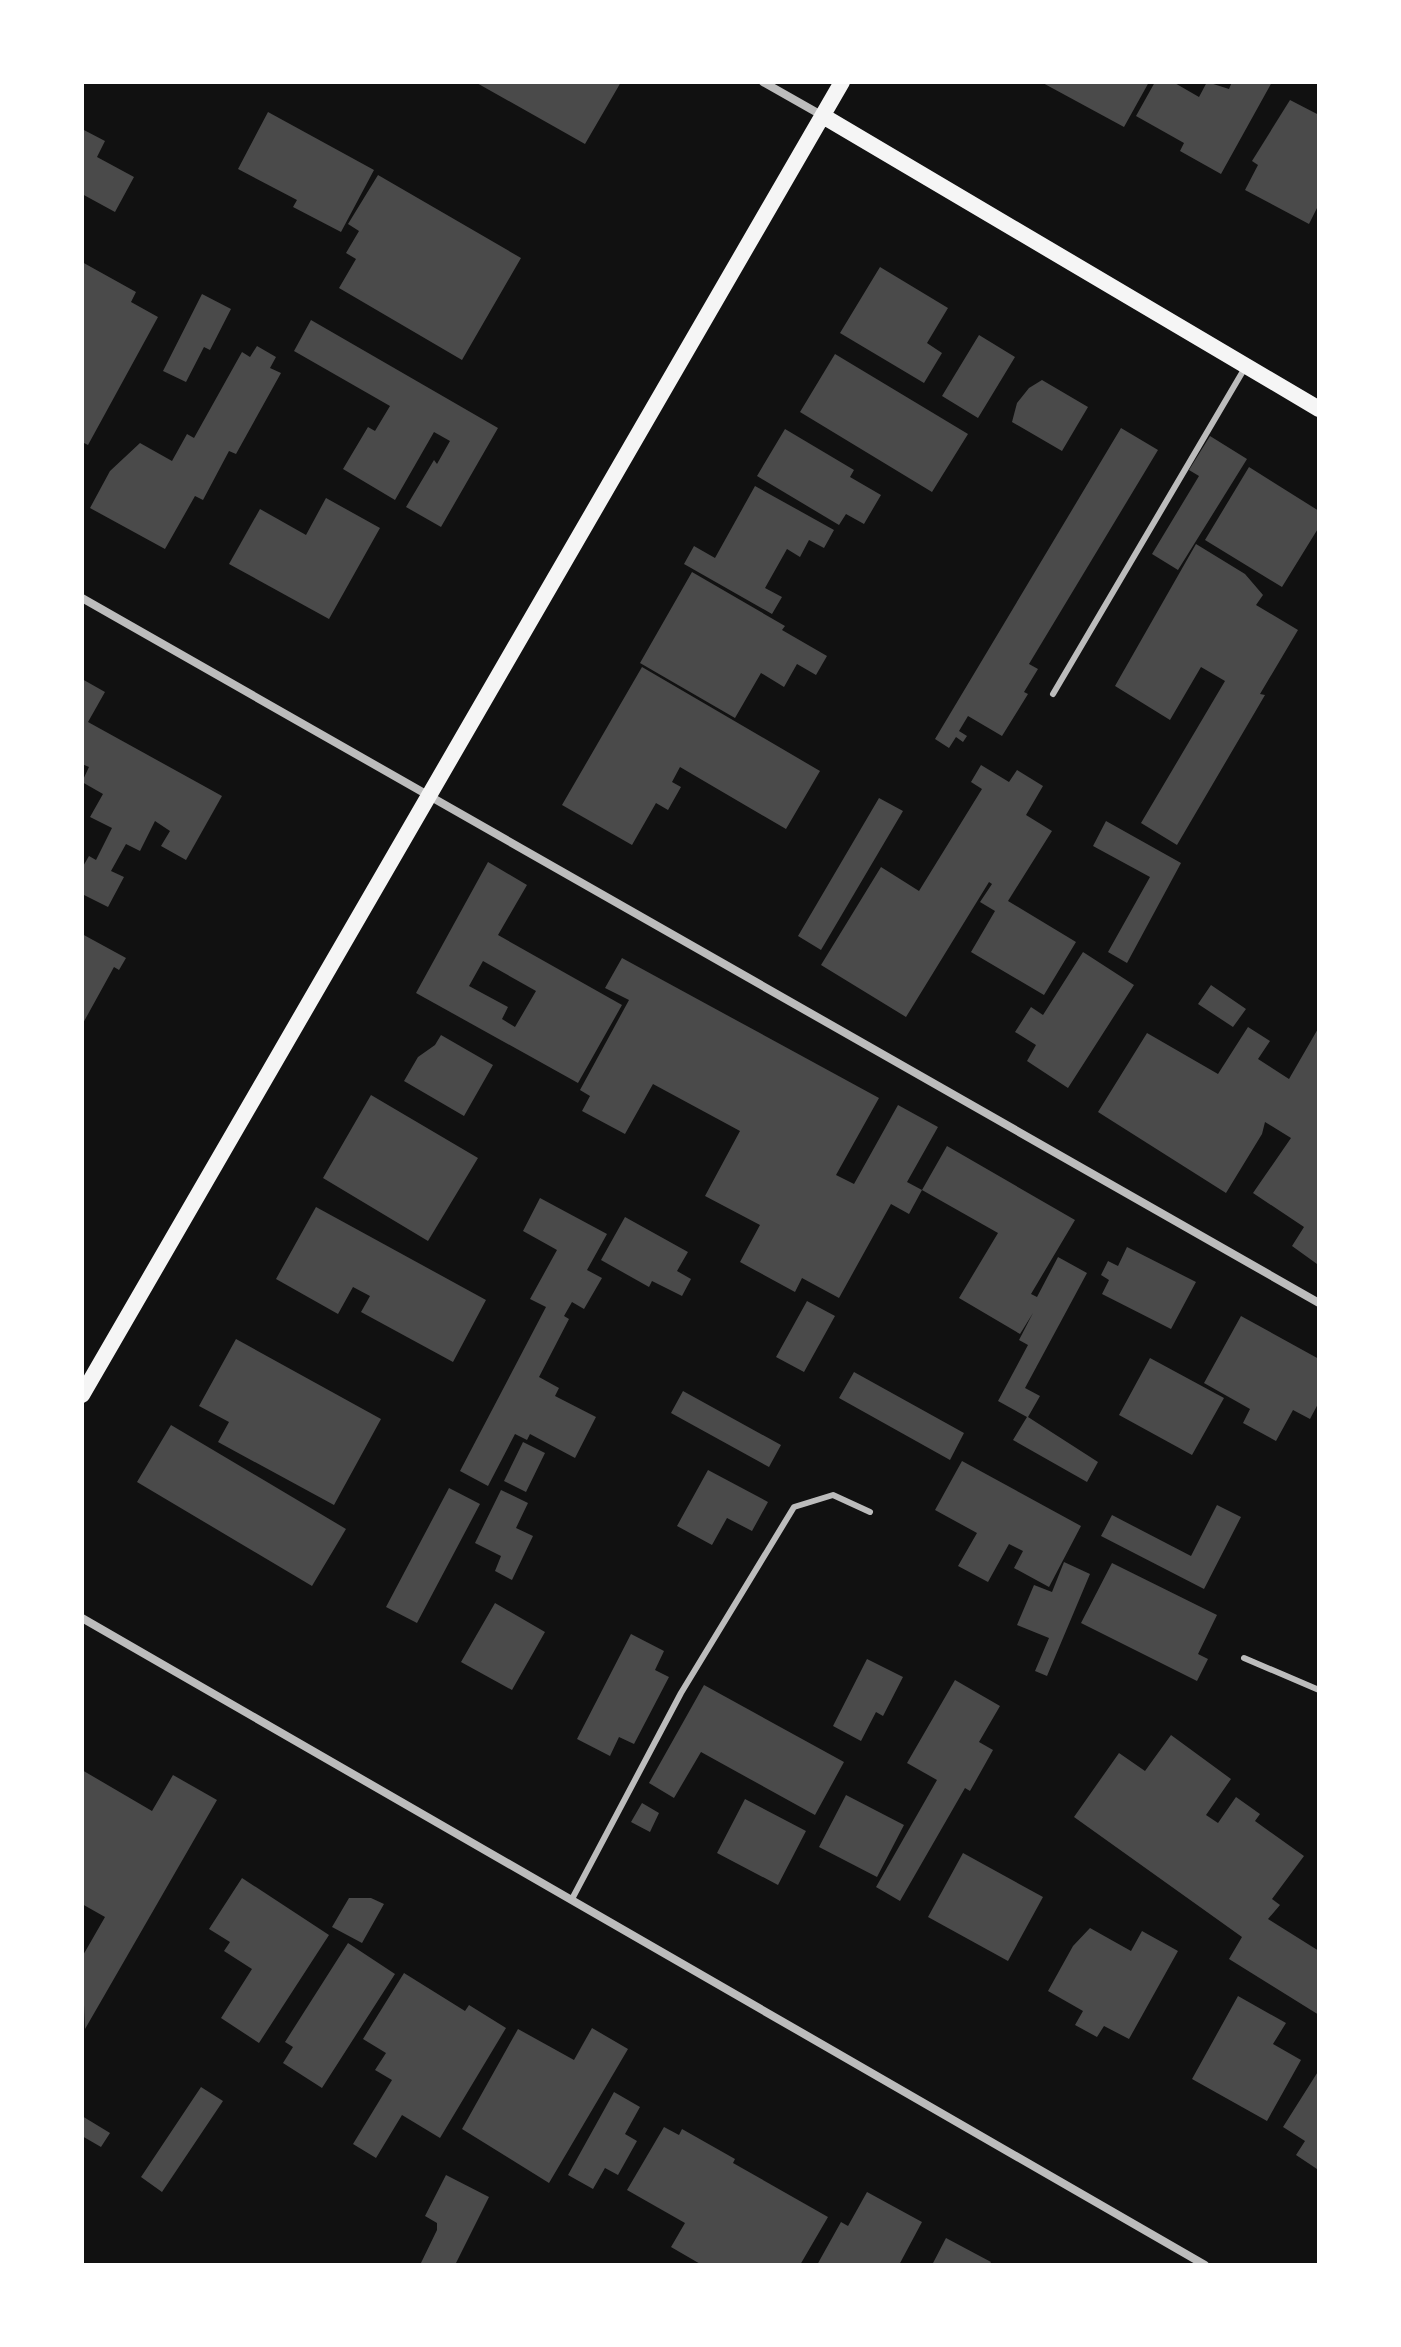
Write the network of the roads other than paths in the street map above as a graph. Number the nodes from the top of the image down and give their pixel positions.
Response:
1 (763, 82) edge
2 (842, 82) edge
3 (823, 116) junction
4 (1246, 366) junction
5 (1319, 409) edge
6 (82, 598) edge
7 (1053, 694) dead end
8 (427, 798) junction
9 (1319, 1303) edge
10 (82, 1395) edge
11 (870, 1512) dead end
12 (82, 1618) edge
13 (1244, 1658) dead end
14 (1319, 1690) edge
15 (572, 1899) junction
16 (1205, 2265) edge

1 - 3 street
2 - 3 main road
3 - 4 main road
3 - 8 main road
4 - 5 main road
4 - 7 lane
6 - 8 street
8 - 9 street
8 - 10 main road
11 - 15 lane
12 - 15 street
13 - 14 lane
15 - 16 street

